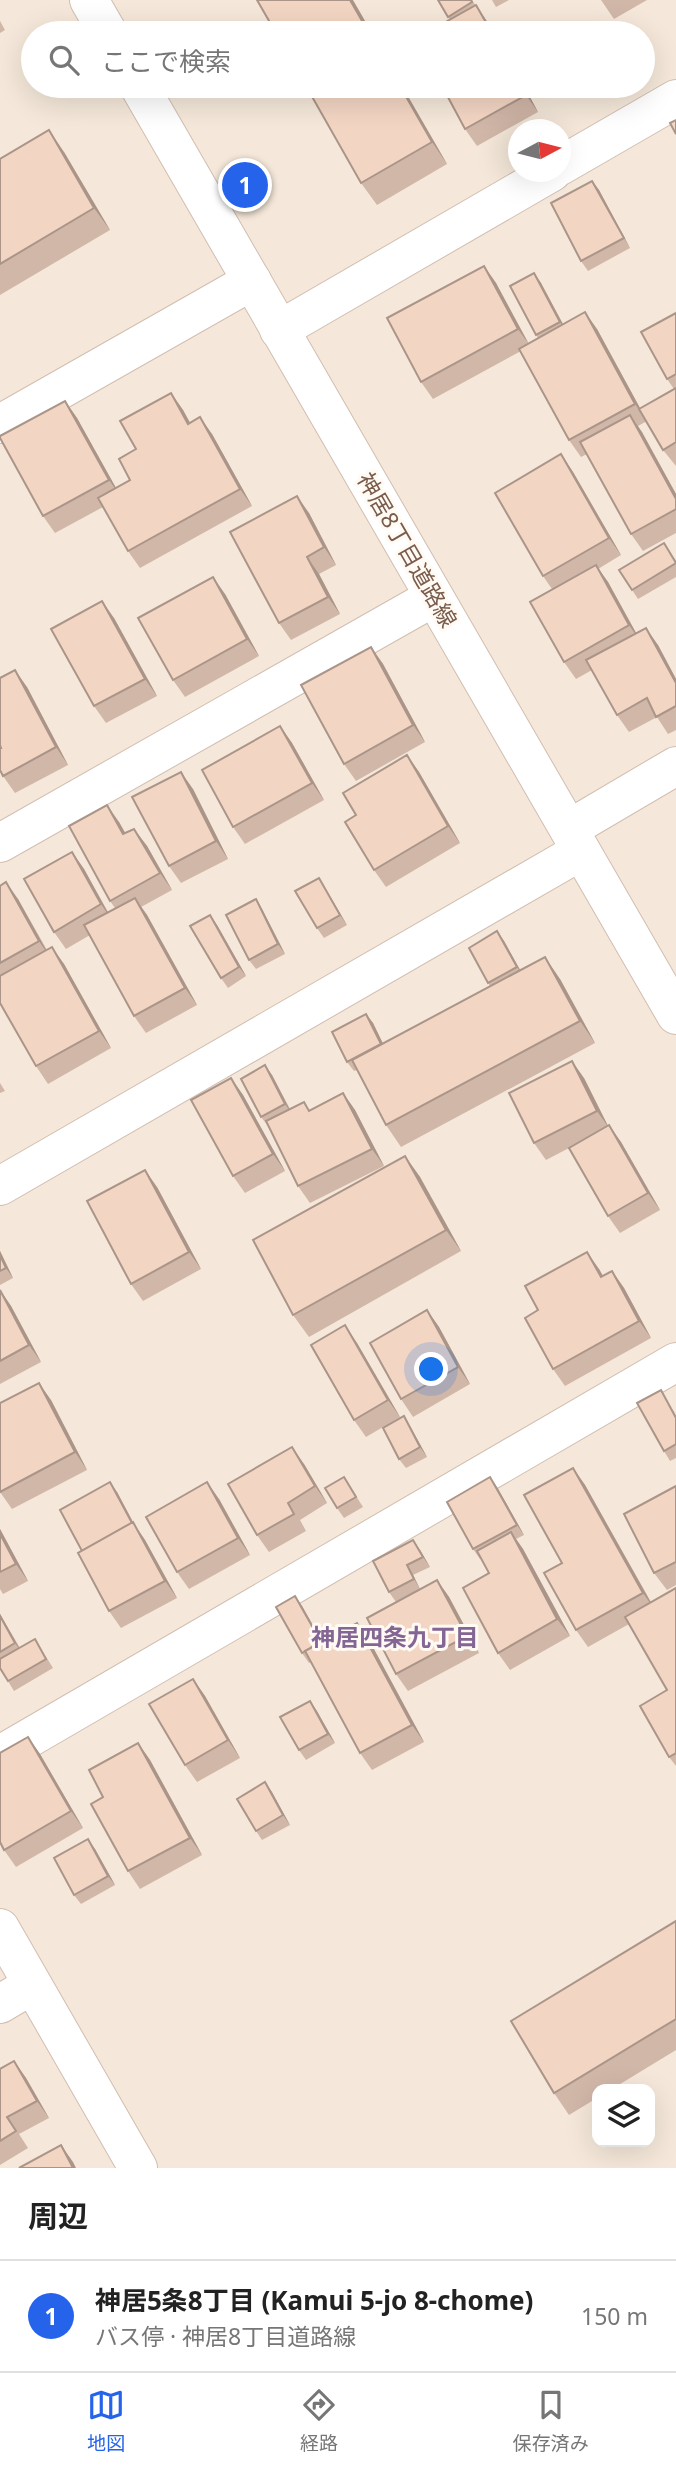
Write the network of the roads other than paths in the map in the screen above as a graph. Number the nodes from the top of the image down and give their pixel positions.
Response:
1 (89, 0) edge
2 (101, 21) edge
3 (146, 98) edge
4 (676, 99) edge
5 (571, 160) edge
6 (535, 182) edge
7 (252, 281) junction
8 (279, 330) junction
9 (0, 424) edge
10 (434, 597) junction
11 (676, 766) edge
12 (575, 840) junction
13 (0, 843) edge
14 (676, 1014) edge
15 (0, 1186) edge
16 (676, 1362) edge
17 (0, 1755) edge
18 (0, 1928) edge
19 (32, 1985) junction
20 (0, 2004) edge
21 (138, 2168) edge

1 - 2 street
3 - 7 street, 神居8丁目道路線
4 - 5 street
6 - 8 street
7 - 8 street, 神居8丁目道路線
7 - 9 street
8 - 10 street, 神居8丁目道路線
10 - 12 street, 神居8丁目道路線
10 - 13 street
11 - 12 street
12 - 14 street, 神居8丁目道路線
12 - 15 street
16 - 17 street
18 - 19 street
19 - 20 street
19 - 21 street

